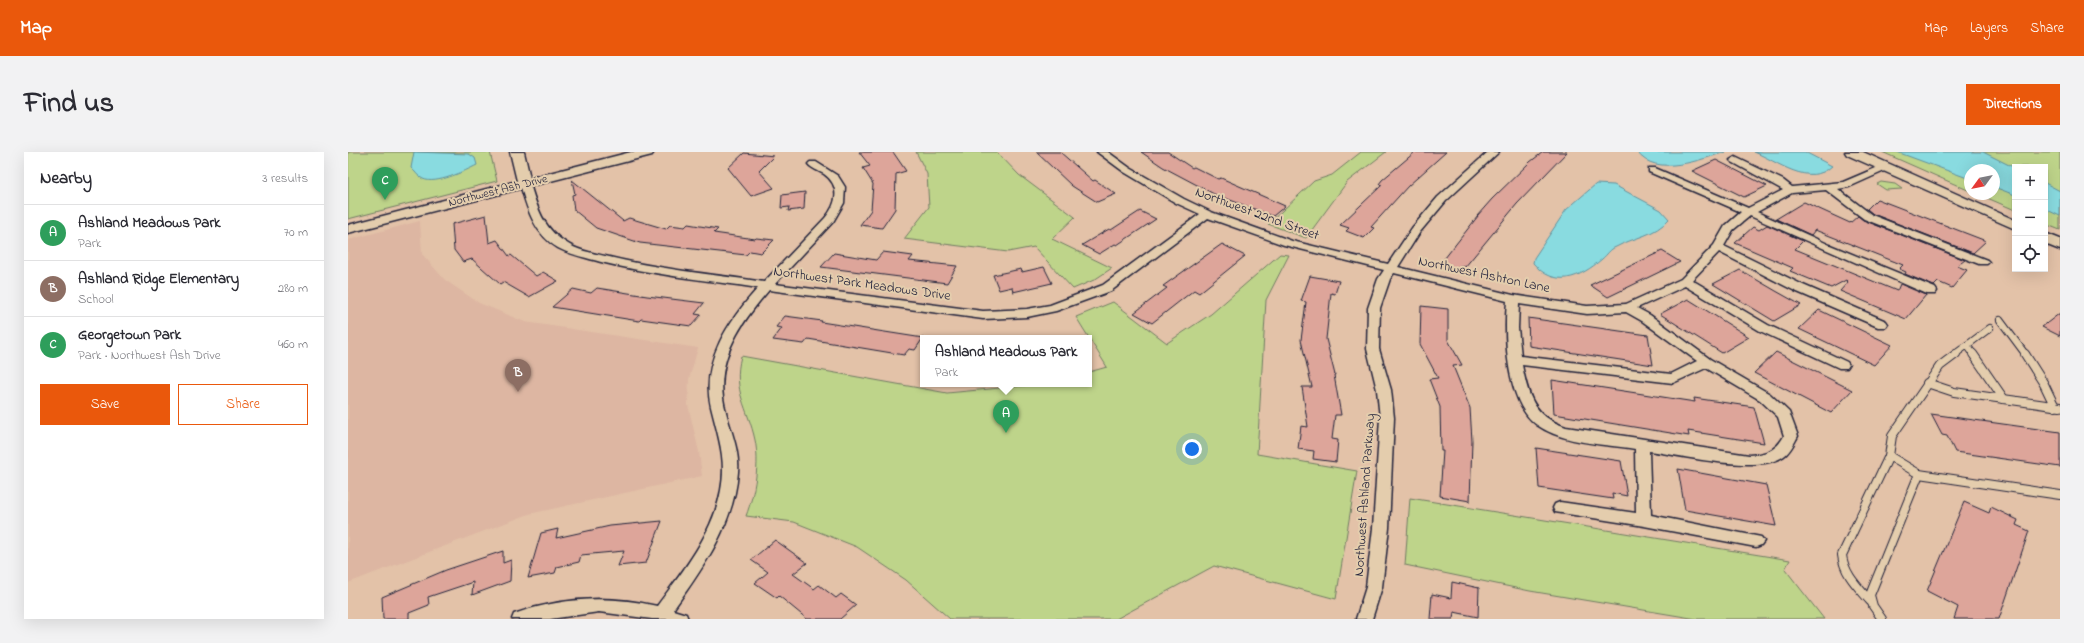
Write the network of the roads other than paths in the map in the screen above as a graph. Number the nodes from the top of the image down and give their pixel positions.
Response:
1 (517, 152) edge
2 (647, 152) edge
3 (1102, 152) edge
4 (1494, 152) edge
5 (1852, 152) edge
6 (1735, 160) dead end
7 (813, 164) dead end
8 (1886, 167) junction
9 (1652, 170) dead end
10 (525, 184) junction
11 (1829, 187) junction
12 (1790, 190) junction
13 (1748, 212) junction
14 (1207, 214) junction
15 (2012, 224) edge
16 (348, 229) edge
17 (2048, 239) edge
18 (2060, 245) edge
19 (1718, 247) junction
20 (1983, 262) dead end
21 (1390, 270) junction
22 (1685, 281) junction
23 (768, 286) junction
24 (1931, 291) dead end
25 (1513, 300) junction
26 (1628, 308) junction
27 (2000, 320) dead end
28 (1882, 324) dead end
29 (1990, 328) dead end
30 (1967, 345) junction
31 (1516, 360) junction
32 (1706, 362) junction
33 (1843, 366) dead end
34 (1927, 383) junction
35 (2004, 399) junction
36 (2058, 407) edge
37 (1642, 444) junction
38 (1888, 456) junction
39 (1919, 474) junction
40 (2060, 495) edge
41 (1560, 508) dead end
42 (1644, 520) junction
43 (1756, 541) dead end
44 (1870, 600) junction
45 (661, 614) junction
46 (520, 619) edge
47 (680, 619) edge
48 (1364, 619) edge
49 (1882, 619) edge

1 - 10 street
2 - 10 street, Northwest Ash Drive
3 - 14 street, Northwest 22nd Street
4 - 21 street, Northwest Ashland Parkway
5 - 8 street
6 - 12 street
7 - 23 street
8 - 11 street, Northwest Ashton Lane
8 - 15 street
9 - 13 street
10 - 16 street, Northwest Ash Drive
10 - 23 street, Northwest Park Meadows Drive
11 - 12 street, Northwest Ashton Lane
11 - 20 street
12 - 13 street, Northwest Ashton Lane
13 - 19 street, Northwest Ashton Lane
13 - 24 street
14 - 21 street, Northwest 22nd Street
14 - 23 street, Northwest Park Meadows Drive
17 - 18 street
19 - 22 street, Northwest Ashton Lane
19 - 28 street
21 - 25 street, Northwest Ashton Lane
21 - 48 street, Northwest Ashland Parkway
22 - 26 street, Northwest Ashton Lane
22 - 33 street
23 - 45 street
25 - 26 street, Northwest Ashton Lane
25 - 31 street
26 - 32 street
27 - 36 lane
29 - 30 lane
30 - 34 lane
30 - 35 lane
31 - 32 street
31 - 37 street
32 - 37 street
34 - 35 lane
34 - 38 lane
35 - 36 lane
37 - 42 street
38 - 39 lane
38 - 44 lane
39 - 40 lane
39 - 44 lane
41 - 42 street
42 - 43 street
44 - 49 lane
45 - 46 street
45 - 47 street

